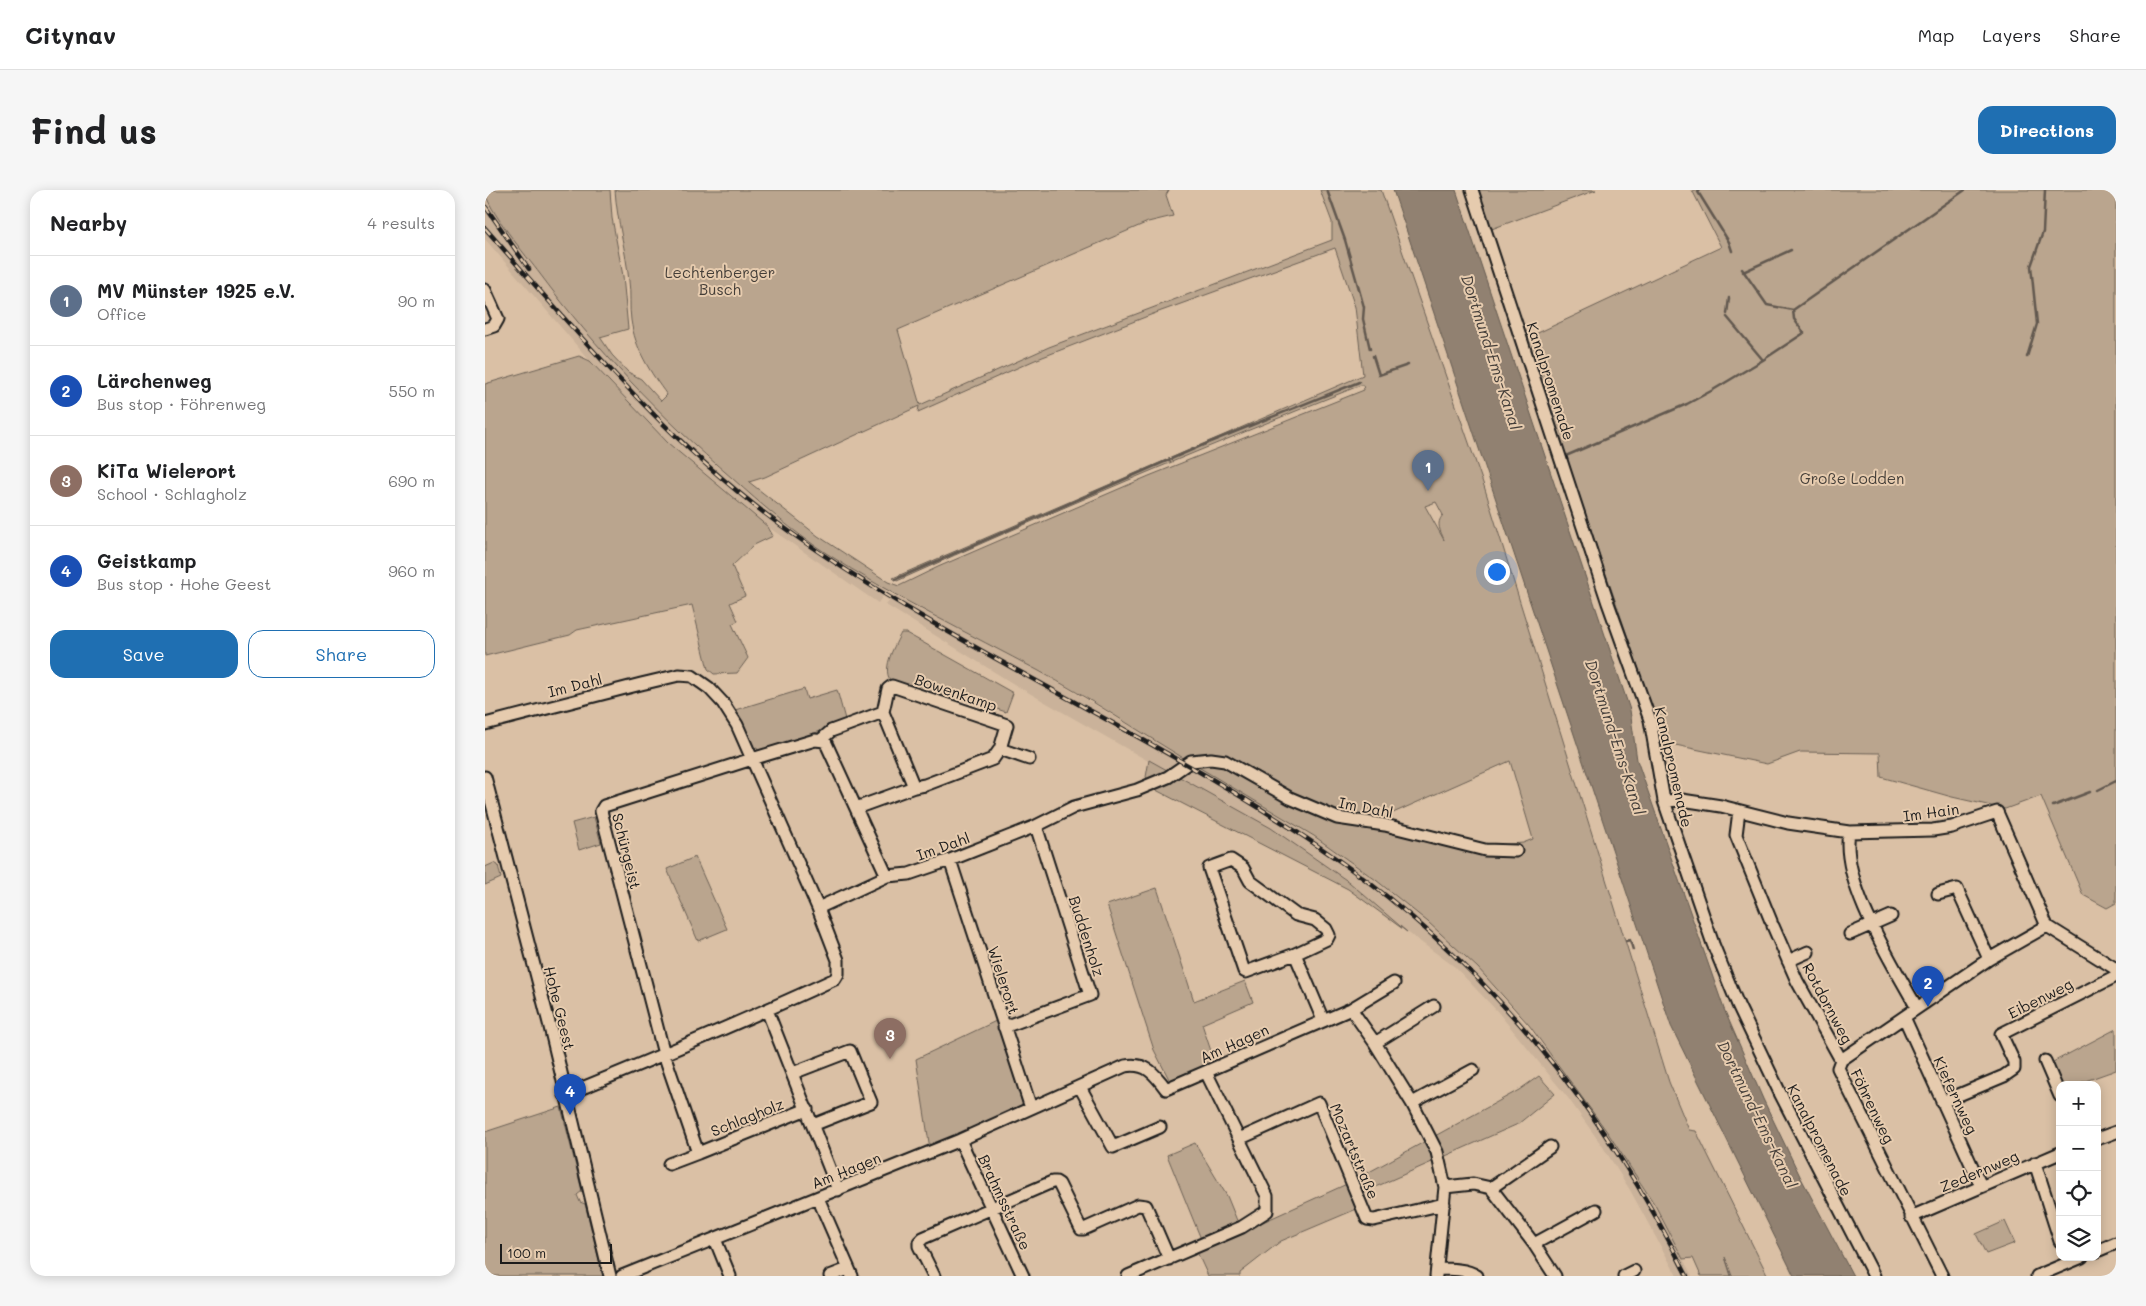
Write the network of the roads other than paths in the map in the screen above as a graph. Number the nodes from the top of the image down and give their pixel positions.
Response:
1 (1472, 190) edge
2 (485, 290) edge
3 (485, 329) edge
4 (883, 712) junction
5 (485, 724) edge
6 (822, 739) junction
7 (1001, 749) junction
8 (752, 759) junction
9 (1029, 759) dead end
10 (485, 777) edge
11 (914, 787) junction
12 (1664, 801) junction
13 (856, 808) junction
14 (1739, 811) junction
15 (1035, 826) junction
16 (1849, 832) junction
17 (1517, 851) dead end
18 (950, 860) junction
19 (887, 876) junction
20 (1938, 894) dead end
21 (818, 908) junction
22 (1891, 916) dead end
23 (1871, 926) junction
24 (2047, 926) junction
25 (1850, 934) dead end
26 (1808, 952) dead end
27 (1295, 954) junction
28 (1989, 959) junction
29 (1788, 961) junction
30 (2116, 969) edge
31 (2116, 976) edge
32 (1394, 983) dead end
33 (1434, 1006) dead end
34 (1917, 1008) junction
35 (1351, 1009) junction
36 (767, 1010) junction
37 (1904, 1017) junction
38 (1323, 1020) junction
39 (1004, 1027) junction
40 (1375, 1043) junction
41 (664, 1054) junction
42 (1841, 1060) junction
43 (2045, 1061) dead end
44 (1473, 1070) dead end
45 (1206, 1072) junction
46 (793, 1073) junction
47 (1080, 1087) junction
48 (2056, 1087) edge
49 (565, 1095) junction
50 (1942, 1102) junction
51 (1412, 1103) junction
52 (807, 1108) junction
53 (1031, 1108) junction
54 (813, 1125) junction
55 (1159, 1127) dead end
56 (2116, 1132) edge
57 (1239, 1138) junction
58 (2101, 1138) edge
59 (960, 1140) junction
60 (1550, 1146) dead end
61 (698, 1152) junction
62 (2056, 1155) edge
63 (2035, 1163) junction
64 (669, 1164) dead end
65 (1981, 1186) junction
66 (1445, 1187) junction
67 (1491, 1188) junction
68 (838, 1190) junction
69 (818, 1198) junction
70 (1444, 1204) junction
71 (991, 1209) junction
72 (1596, 1210) dead end
73 (1911, 1217) junction
74 (2056, 1229) edge
75 (715, 1239) junction
76 (2116, 1243) edge
77 (1534, 1244) junction
78 (2101, 1249) edge
79 (1169, 1259) junction
80 (2064, 1261) edge
81 (850, 1272) edge
82 (1437, 1272) edge
83 (610, 1276) edge
84 (622, 1276) edge
85 (730, 1276) edge
86 (830, 1276) edge
87 (934, 1276) edge
88 (1023, 1276) edge
89 (1128, 1276) edge
90 (1477, 1276) edge
91 (1555, 1276) edge
92 (1874, 1276) edge
93 (1942, 1276) edge
94 (2037, 1276) edge

1 - 12 street, Kanalpromenade
2 - 3 street
4 - 6 street
4 - 7 street, Bowenkamp
4 - 11 street
5 - 8 street, Im Dahl
6 - 8 street
6 - 13 street
7 - 9 street
7 - 11 street
8 - 21 street, Im Dahl
8 - 41 street, Schürgeist
10 - 49 street, Hohe Geest
11 - 13 street
12 - 14 street, Im Hain
12 - 92 street, Kanalpromenade
13 - 19 street
14 - 16 street, Im Hain
14 - 29 street, Rotdornweg
15 - 17 street, Im Dahl
15 - 18 street, Im Dahl
15 - 39 street, Buddenholz
16 - 23 street
16 - 24 street, Im Hain
18 - 19 street, Im Dahl
18 - 39 street, Wielerort
19 - 21 street, Im Dahl
20 - 28 street
21 - 36 street, Im Dahl
22 - 23 street
23 - 25 street
23 - 34 street
24 - 28 street, Föhrenweg
24 - 30 street
26 - 29 street, Rotdornweg
27 - 27 street
27 - 38 street
28 - 34 street, Föhrenweg
29 - 42 street, Rotdornweg
31 - 50 street, Eibenweg
32 - 35 street, Am Hagen
33 - 40 street
34 - 37 street, Föhrenweg
35 - 38 street, Am Hagen
35 - 40 street
36 - 41 street
36 - 46 street, Schlagholz
37 - 42 street, Föhrenweg
37 - 50 street, Kiefernweg
38 - 45 street, Am Hagen
39 - 53 street, Wielerort
40 - 51 street
41 - 49 street
41 - 61 street, Schlagholz
42 - 73 street, Föhrenweg
43 - 48 street
44 - 51 street
45 - 47 street, Am Hagen
45 - 57 street
46 - 52 street, Schlagholz
46 - 54 street
47 - 53 street, Am Hagen
47 - 55 street
49 - 83 street, Hohe Geest
50 - 65 street, Kiefernweg
51 - 66 street
52 - 54 street, Schlagholz
52 - 61 street, Schlagholz
53 - 59 street, Am Hagen
54 - 68 street, Schlagholz
56 - 58 street
57 - 70 street, Mozartstraße
57 - 79 street
59 - 68 street, Am Hagen
59 - 71 street, Brahmsstraße
60 - 67 street
61 - 64 street, Schlagholz
62 - 63 street, Zedernweg
63 - 65 street, Zedernweg
63 - 74 street
65 - 73 street, Zedernweg
66 - 67 street
66 - 70 street
67 - 77 street
68 - 69 street, Am Hagen
69 - 75 street, Am Hagen
69 - 81 street
70 - 82 street
71 - 79 street
71 - 87 street
71 - 88 street, Brahmsstraße
72 - 77 street
73 - 93 street, Föhrenweg
75 - 84 street, Am Hagen
75 - 85 street
76 - 78 street
77 - 91 street
79 - 89 street
80 - 94 street
81 - 86 street
82 - 90 street

